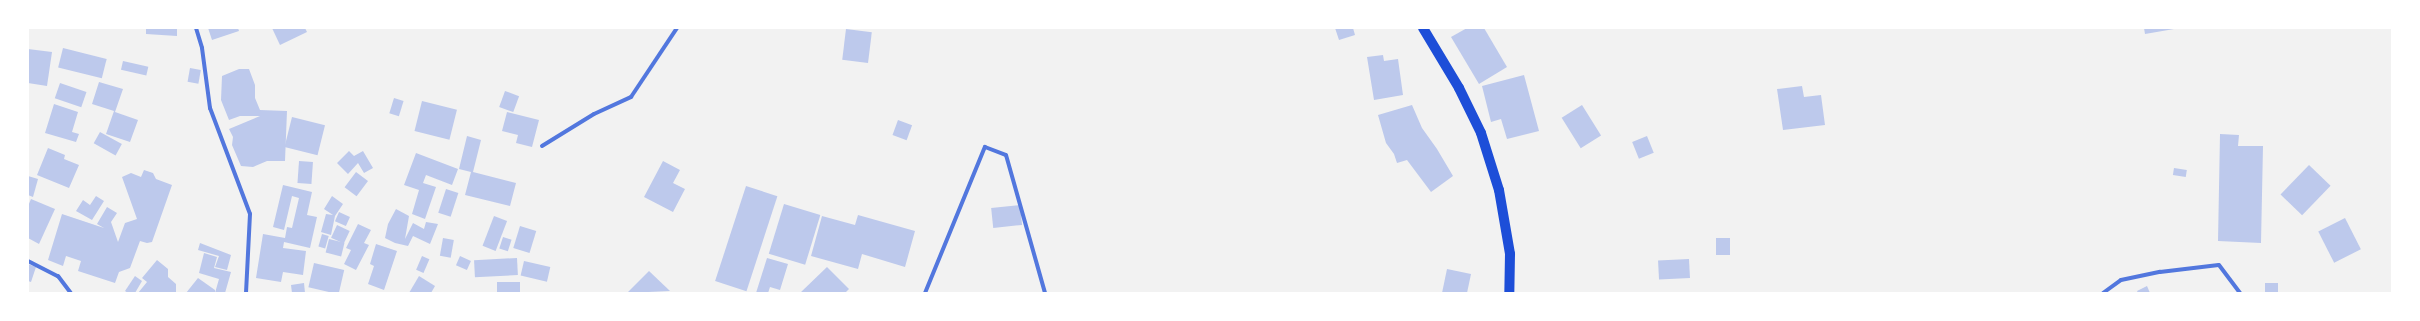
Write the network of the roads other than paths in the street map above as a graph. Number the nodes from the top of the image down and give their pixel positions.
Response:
1 (196, 28) edge
2 (677, 28) edge
3 (1423, 28) edge
4 (542, 146) dead end
5 (28, 261) edge
6 (71, 293) edge
7 (246, 293) edge
8 (925, 293) edge
9 (1045, 293) edge
10 (1509, 293) edge
11 (2103, 293) edge
12 (2240, 293) edge

1 - 7 street
2 - 4 street
3 - 10 main road
5 - 6 street
8 - 9 street
11 - 12 street

